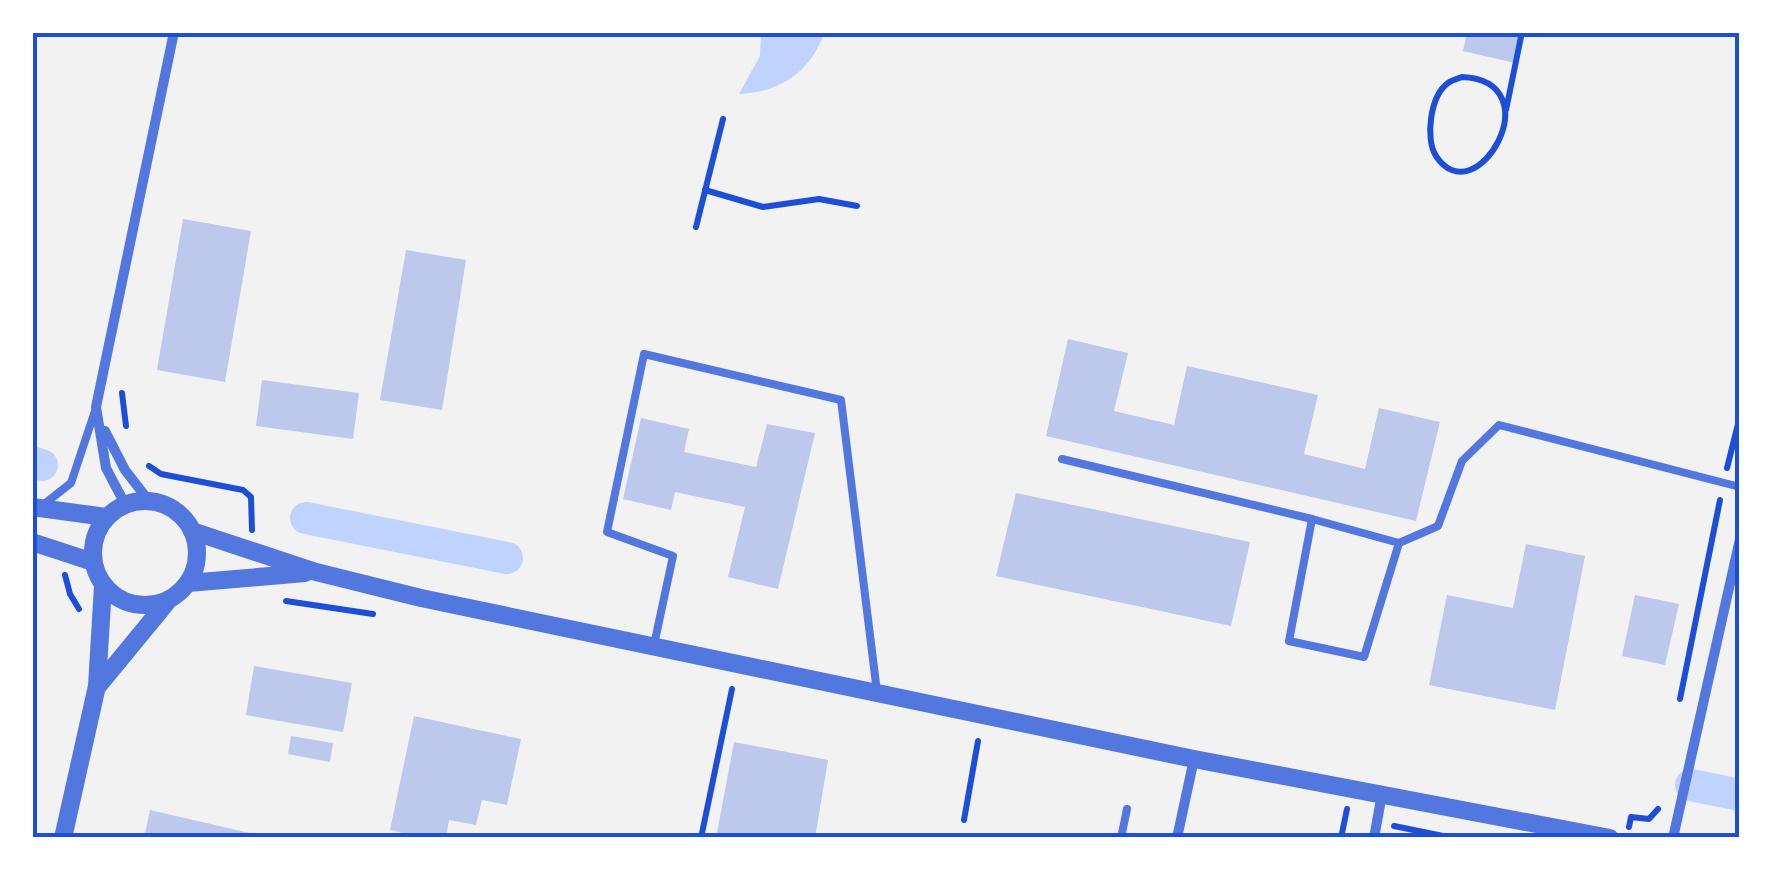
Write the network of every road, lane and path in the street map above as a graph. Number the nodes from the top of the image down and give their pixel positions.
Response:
1 (174, 32) edge
2 (1522, 32) edge
3 (1505, 115) junction
4 (723, 119) dead end
5 (705, 190) junction
6 (856, 206) dead end
7 (696, 227) dead end
8 (121, 389) dead end
9 (96, 407) junction
10 (1740, 416) edge
11 (126, 432) dead end
12 (138, 456) dead end
13 (1062, 459) dead end
14 (1724, 484) junction
15 (1740, 487) edge
16 (150, 501) junction
17 (125, 504) junction
18 (36, 507) edge
19 (106, 518) junction
20 (1312, 519) junction
21 (192, 531) junction
22 (1740, 539) edge
23 (32, 542) edge
24 (1398, 543) junction
25 (250, 550) junction
26 (93, 562) junction
27 (64, 568) dead end
28 (316, 572) junction
29 (188, 584) junction
30 (104, 586) junction
31 (167, 601) junction
32 (284, 601) dead end
33 (81, 614) dead end
34 (380, 615) dead end
35 (654, 646) junction
36 (714, 685) dead end
37 (97, 686) junction
38 (877, 692) junction
39 (1677, 713) dead end
40 (980, 741) dead end
41 (1194, 758) junction
42 (1662, 790) dead end
43 (1382, 794) junction
44 (1127, 809) dead end
45 (1328, 811) dead end
46 (964, 820) dead end
47 (1376, 823) junction
48 (63, 838) edge
49 (701, 838) edge
50 (1121, 838) edge
51 (1177, 838) edge
52 (1374, 838) edge
53 (1453, 838) edge
54 (1610, 838) edge
55 (1626, 838) edge
56 (1672, 838) edge

1 - 9 street
2 - 3 path
3 - 3 path
4 - 5 path
5 - 6 path
5 - 7 path
8 - 11 path
9 - 16 street
9 - 17 street
9 - 18 lane
10 - 14 path
12 - 25 path
13 - 20 lane
14 - 15 lane
14 - 24 lane
14 - 39 path
16 - 17 street
16 - 21 street
17 - 19 street
18 - 19 street
19 - 26 street
20 - 24 lane
20 - 24 lane
21 - 25 street
21 - 29 street
22 - 56 street
23 - 26 street
25 - 28 street
26 - 30 street
27 - 33 path
28 - 29 street
28 - 35 street
29 - 31 street
30 - 31 street
30 - 37 street
31 - 37 street
32 - 34 path
35 - 38 street
35 - 38 lane
36 - 49 path
37 - 48 street
38 - 41 street
40 - 46 path
41 - 43 street
41 - 51 street
42 - 55 path
43 - 47 street
43 - 54 street
44 - 50 lane
45 - 47 path
47 - 52 street
47 - 53 path

